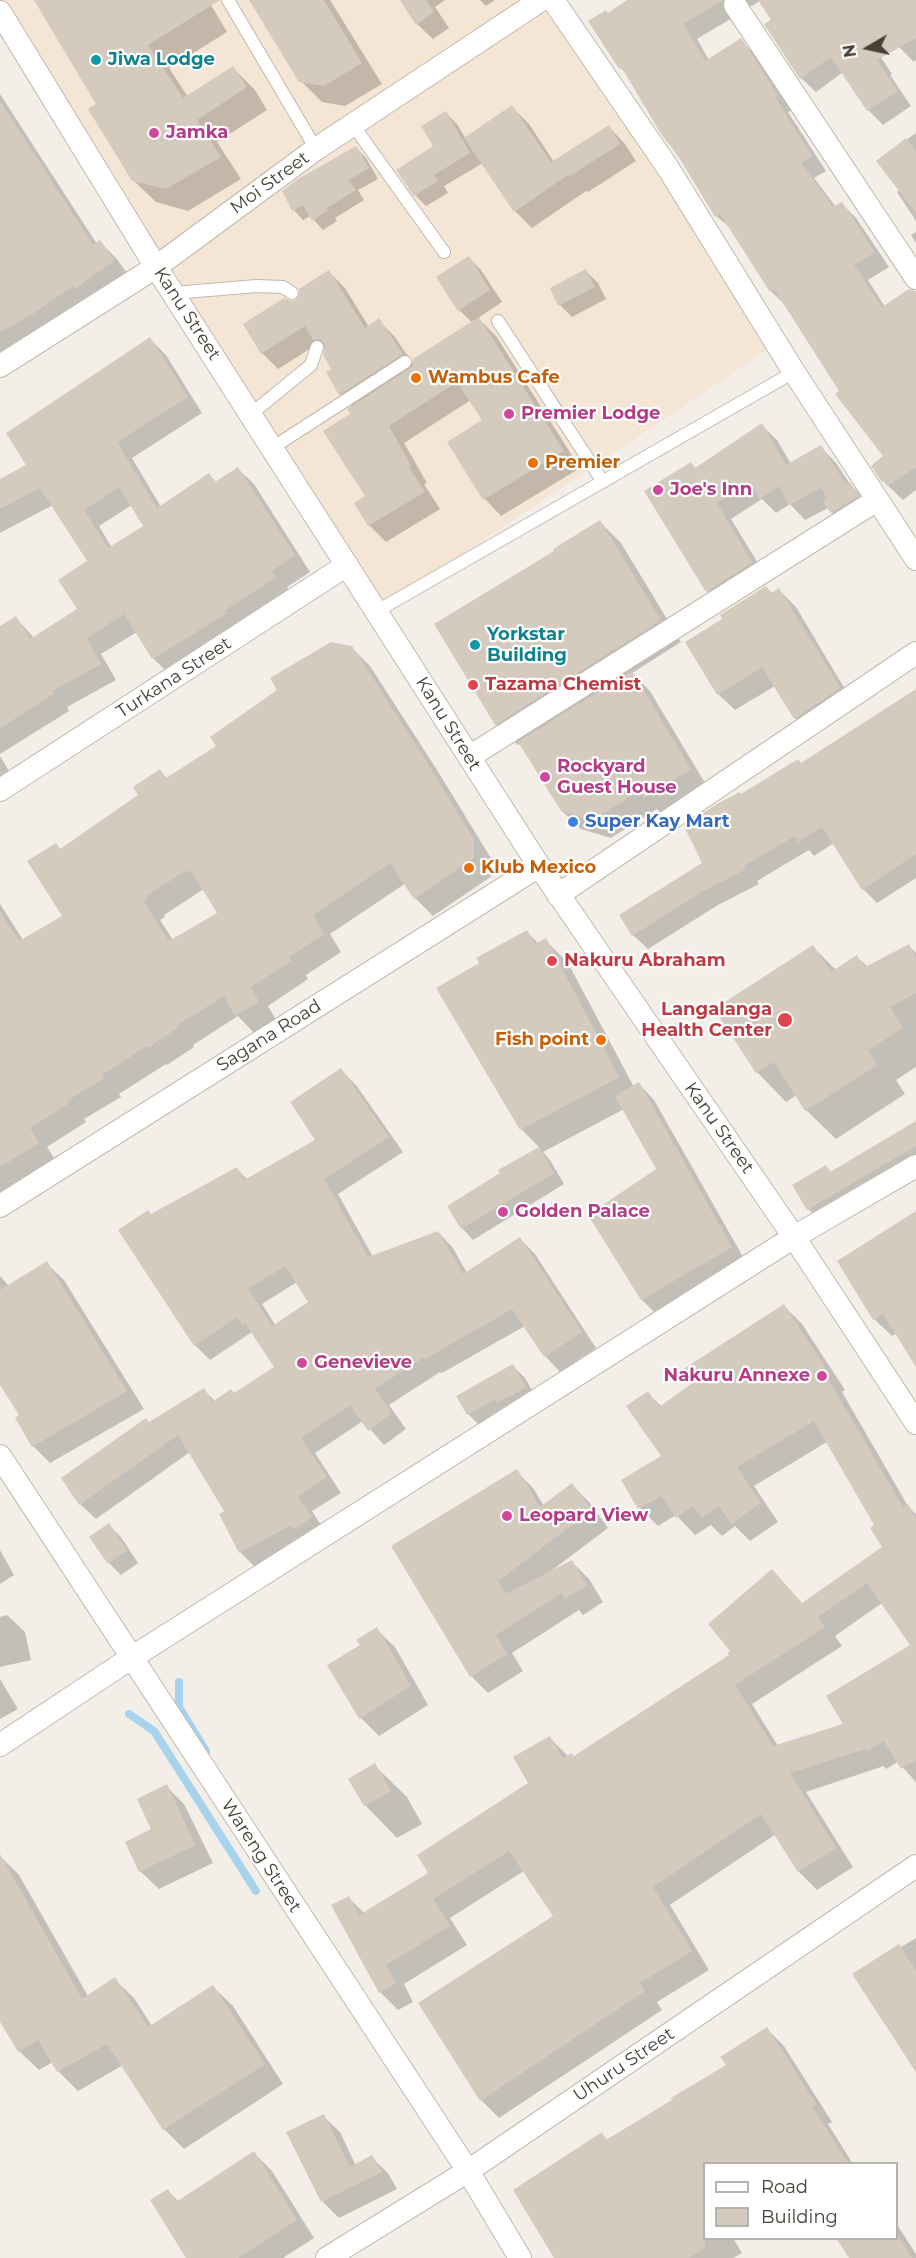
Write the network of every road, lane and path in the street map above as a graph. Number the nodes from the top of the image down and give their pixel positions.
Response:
1 (228, 0) edge
2 (541, 0) edge
3 (553, 0) edge
4 (735, 5) dead end
5 (0, 12) edge
6 (353, 125) junction
7 (316, 149) junction
8 (444, 252) dead end
9 (156, 267) junction
10 (916, 278) edge
11 (173, 293) junction
12 (292, 293) dead end
13 (498, 321) dead end
14 (317, 346) dead end
15 (405, 362) dead end
16 (0, 366) edge
17 (794, 372) junction
18 (251, 414) junction
19 (272, 447) junction
20 (603, 482) junction
21 (877, 500) junction
22 (916, 559) edge
23 (347, 565) junction
24 (377, 611) junction
25 (916, 653) edge
26 (470, 757) junction
27 (0, 790) edge
28 (539, 866) junction
29 (558, 895) junction
30 (916, 1166) edge
31 (0, 1206) edge
32 (794, 1237) junction
33 (916, 1423) edge
34 (0, 1456) edge
35 (131, 1658) junction
36 (0, 1745) edge
37 (916, 1866) edge
38 (468, 2171) junction
39 (327, 2258) edge
40 (520, 2258) edge

1 - 7 lane
2 - 6 street, Moi Street
3 - 17 street
4 - 10 street
5 - 9 street, Kanu Street
6 - 7 street, Moi Street
6 - 8 lane
7 - 9 street, Moi Street
9 - 11 street, Kanu Street
9 - 16 street, Moi Street
11 - 12 lane
11 - 18 street, Kanu Street
13 - 20 lane
14 - 18 lane
15 - 19 lane
17 - 20 lane
17 - 21 street
18 - 19 street, Kanu Street
19 - 23 street, Kanu Street
20 - 24 lane
21 - 22 street
21 - 26 street
23 - 24 street, Kanu Street
23 - 27 street, Turkana Street
24 - 26 street, Kanu Street
25 - 29 street
26 - 28 street, Kanu Street
28 - 29 street, Kanu Street
28 - 31 street, Sagana Road
29 - 32 street, Kanu Street
30 - 32 street
32 - 33 street, Kanu Street
32 - 35 street
34 - 35 street, Wareng Street
35 - 36 street
35 - 38 street, Wareng Street
37 - 38 street, Uhuru Street
38 - 39 street, Uhuru Street
38 - 40 street, Wareng Street

